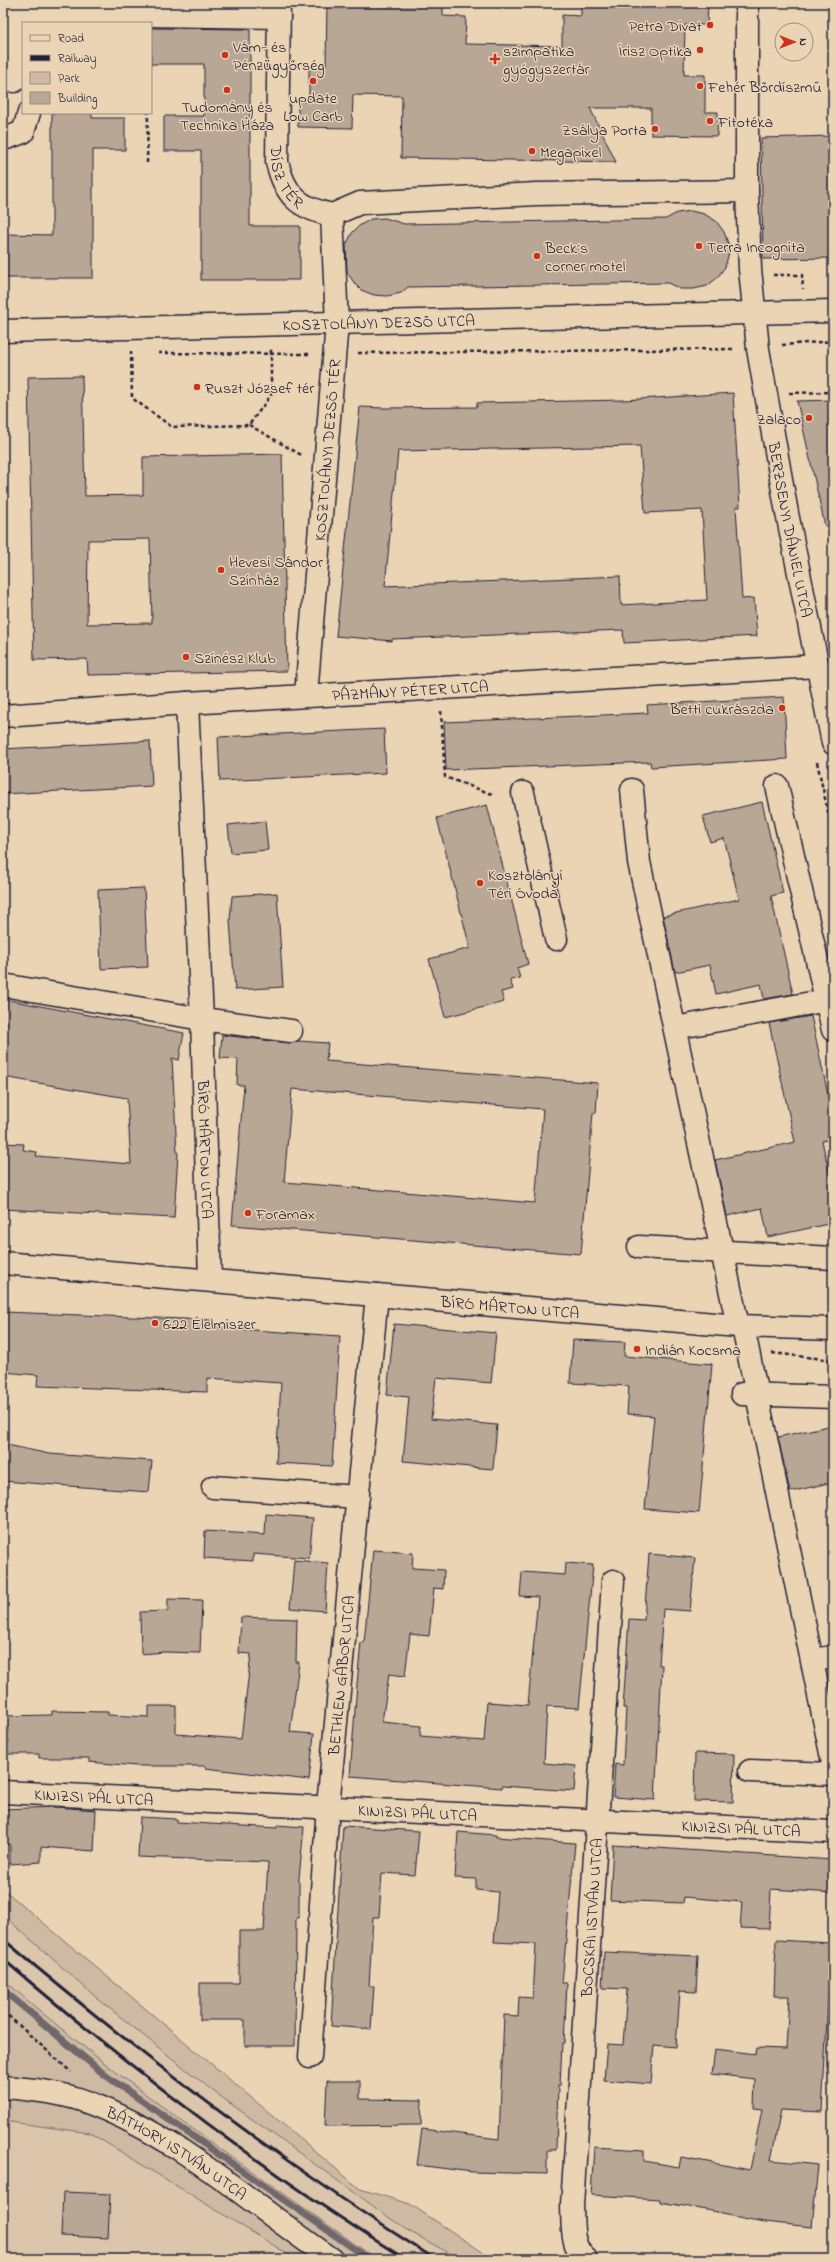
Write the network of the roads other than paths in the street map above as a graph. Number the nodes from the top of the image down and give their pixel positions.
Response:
1 (746, 3) edge
2 (15, 8) edge
3 (279, 10) edge
4 (13, 85) edge
5 (29, 114) edge
6 (3, 137) edge
7 (747, 191) junction
8 (332, 215) junction
9 (833, 311) edge
10 (755, 314) junction
11 (337, 323) junction
12 (3, 331) edge
13 (818, 666) junction
14 (306, 696) junction
15 (187, 703) junction
16 (3, 716) edge
17 (833, 742) edge
18 (777, 786) dead end
19 (632, 790) dead end
20 (523, 793) dead end
21 (556, 939) dead end
22 (3, 984) edge
23 (830, 1000) edge
24 (202, 1019) junction
25 (675, 1028) junction
26 (833, 1030) edge
27 (290, 1031) dead end
28 (639, 1247) dead end
29 (724, 1251) junction
30 (833, 1258) edge
31 (3, 1263) edge
32 (210, 1280) junction
33 (377, 1295) junction
34 (740, 1326) junction
35 (833, 1329) edge
36 (811, 1330) junction
37 (833, 1335) edge
38 (749, 1394) junction
39 (833, 1397) edge
40 (213, 1488) dead end
41 (358, 1497) junction
42 (613, 1581) dead end
43 (823, 1658) edge
44 (833, 1763) edge
45 (750, 1770) dead end
46 (833, 1774) edge
47 (3, 1792) edge
48 (328, 1806) junction
49 (598, 1821) junction
50 (833, 1832) edge
51 (310, 2057) dead end
52 (3, 2087) edge
53 (582, 2256) edge
54 (332, 2259) edge

1 - 7 street, BERZSENYI DÁNIEL UTCA
2 - 3 street, DÍSZ TÉR
2 - 4 street, DÍSZ TÉR
3 - 8 street, DÍSZ TÉR
5 - 6 street
7 - 8 street
7 - 10 street, BERZSENYI DÁNIEL UTCA
8 - 11 street, KOSZTOLÁNYI DEZSŐ TÉR
9 - 10 street, KOSZTOLÁNYI DEZSŐ UTCA
10 - 11 street, KOSZTOLÁNYI DEZSŐ UTCA
10 - 13 street, BERZSENYI DÁNIEL UTCA
11 - 12 street, KOSZTOLÁNYI DEZSŐ UTCA
11 - 14 street, KOSZTOLÁNYI DEZSŐ TÉR
13 - 14 street, PÁZMÁNY PÉTER UTCA
13 - 17 street, BERZSENYI DÁNIEL UTCA
14 - 15 street, PÁZMÁNY PÉTER UTCA
15 - 16 street, PÁZMÁNY PÉTER UTCA
15 - 24 street, BÍRÓ MÁRTON UTCA
18 - 23 street
19 - 25 street
20 - 21 street
22 - 24 street
23 - 25 street
23 - 26 street
24 - 27 street
24 - 32 street, BÍRÓ MÁRTON UTCA
25 - 29 street
28 - 29 street
29 - 30 street
29 - 34 street
31 - 32 street, BÍRÓ MÁRTON UTCA
32 - 33 street, BÍRÓ MÁRTON UTCA
33 - 34 street, BÍRÓ MÁRTON UTCA
33 - 41 street, BETHLEN GÁBOR UTCA
34 - 36 street, BÍRÓ MÁRTON UTCA
34 - 38 street
35 - 36 street, BÍRÓ MÁRTON UTCA
36 - 37 street, BÍRÓ MÁRTON UTCA
38 - 39 street
38 - 43 street
40 - 41 street
41 - 48 street, BETHLEN GÁBOR UTCA
42 - 49 street, BOCSKAI ISTVÁN UTCA
43 - 44 street
45 - 46 street
47 - 48 street, KINIZSI PÁL UTCA
48 - 49 street, KINIZSI PÁL UTCA
48 - 51 street, BETHLEN GÁBOR UTCA
49 - 50 street, KINIZSI PÁL UTCA
49 - 53 street, BOCSKAI ISTVÁN UTCA
52 - 54 street, BÁTHORY ISTVÁN UTCA

